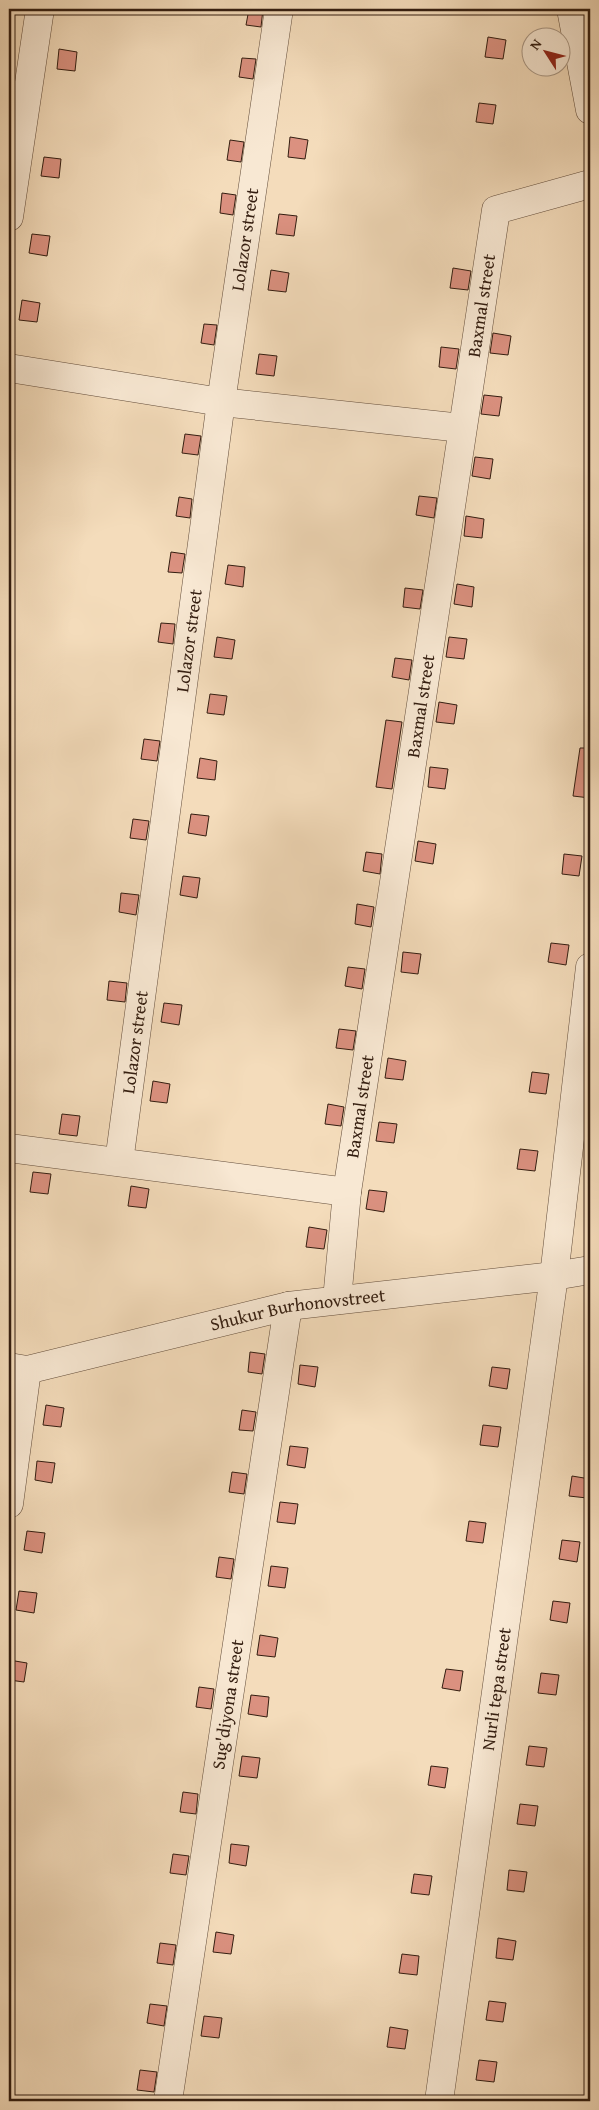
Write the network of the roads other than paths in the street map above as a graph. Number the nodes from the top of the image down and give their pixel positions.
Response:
1 (40, 9) edge
2 (279, 9) edge
3 (571, 9) edge
4 (590, 110) edge
5 (590, 184) edge
6 (9, 217) edge
7 (9, 368) edge
8 (221, 402) junction
9 (462, 428) junction
10 (590, 967) edge
11 (9, 1148) edge
12 (119, 1162) junction
13 (347, 1192) junction
14 (590, 1270) edge
15 (554, 1276) junction
16 (337, 1300) junction
17 (288, 1306) junction
18 (18, 1368) edge
19 (9, 1504) edge
20 (168, 2101) edge
21 (439, 2101) edge

1 - 6 street
2 - 8 street, Lolazor street
3 - 4 street
5 - 9 street, Baxmal street
7 - 8 street
8 - 9 street
8 - 12 street, Lolazor street
9 - 13 street, Baxmal street
10 - 15 street, Nurli tepa street
11 - 12 street
12 - 13 street
13 - 16 street, Baxmal street
14 - 15 street, Shukur Burhonovstreet
15 - 16 street, Shukur Burhonovstreet
15 - 21 street, Nurli tepa street
16 - 17 street, Shukur Burhonovstreet
17 - 18 street, Shukur Burhonovstreet
17 - 20 street, Sug'diyona street
18 - 19 street

